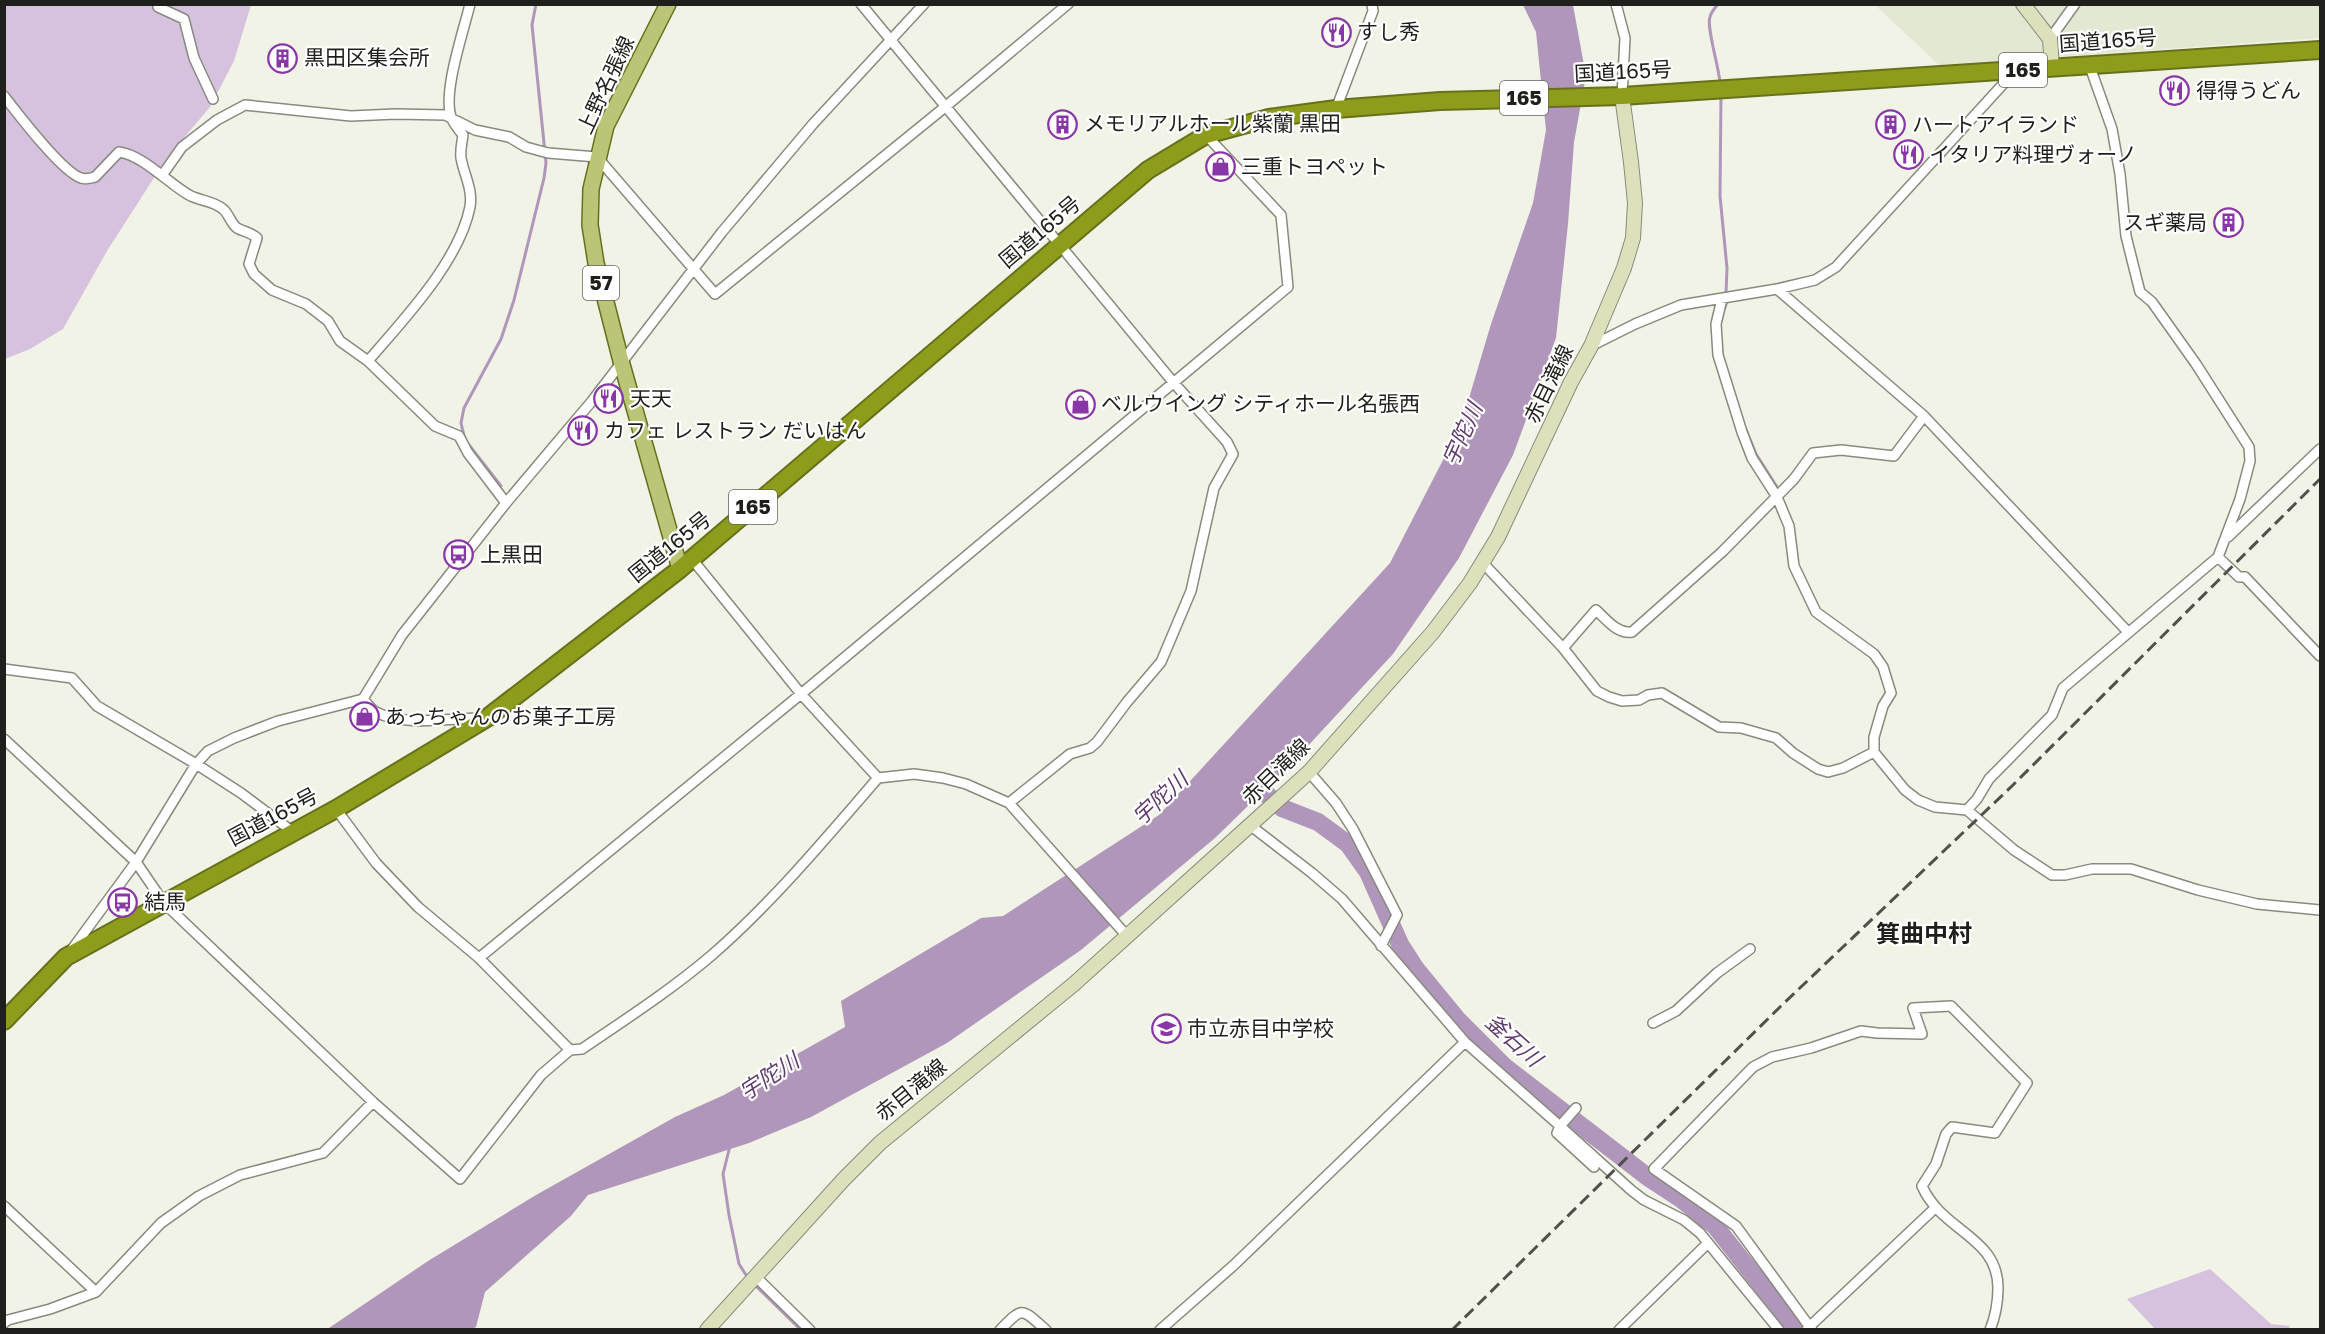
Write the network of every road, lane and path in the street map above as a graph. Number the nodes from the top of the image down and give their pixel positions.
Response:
1 (470, 4) edge
2 (668, 4) edge
3 (861, 4) edge
4 (924, 4) edge
5 (1068, 4) edge
6 (1616, 4) edge
7 (2023, 4) edge
8 (2075, 4) edge
9 (158, 7) dead end
10 (1370, 7) edge
11 (2050, 39) junction
12 (889, 40) junction
13 (2320, 50) edge
14 (2089, 64) junction
15 (2052, 67) junction
16 (2016, 70) junction
17 (4, 96) edge
18 (1614, 96) junction
19 (213, 99) dead end
20 (945, 108) junction
21 (1336, 109) junction
22 (451, 118) junction
23 (1206, 135) junction
24 (597, 157) junction
25 (163, 174) junction
26 (1059, 244) junction
27 (693, 269) junction
28 (1777, 290) junction
29 (1722, 299) junction
30 (1591, 346) junction
31 (368, 361) junction
32 (621, 361) junction
33 (1173, 382) junction
34 (1924, 416) junction
35 (2320, 449) edge
36 (1777, 496) junction
37 (506, 503) junction
38 (2226, 539) junction
39 (2218, 557) junction
40 (1482, 563) junction
41 (686, 564) junction
42 (2128, 632) junction
43 (1563, 648) junction
44 (2320, 656) edge
45 (4, 669) edge
46 (801, 694) junction
47 (363, 699) junction
48 (487, 718) junction
49 (4, 739) edge
50 (1874, 752) junction
51 (196, 764) junction
52 (1309, 772) junction
53 (878, 778) junction
54 (1009, 803) junction
55 (336, 809) junction
56 (1967, 810) junction
57 (1251, 826) junction
58 (293, 832) junction
59 (136, 862) junction
60 (164, 903) junction
61 (2320, 910) edge
62 (1125, 934) junction
63 (1381, 946) junction
64 (1750, 949) dead end
65 (66, 957) junction
66 (479, 958) junction
67 (4, 1021) edge
68 (1653, 1023) dead end
69 (1465, 1042) junction
70 (570, 1050) junction
71 (374, 1102) junction
72 (1575, 1110) dead end
73 (1562, 1124) junction
74 (1594, 1167) dead end
75 (4, 1206) edge
76 (1934, 1209) junction
77 (1708, 1243) junction
78 (752, 1281) junction
79 (96, 1292) junction
80 (4, 1323) edge
81 (707, 1329) edge
82 (810, 1329) edge
83 (1000, 1329) edge
84 (1046, 1329) edge
85 (1160, 1329) edge
86 (1619, 1329) edge
87 (1779, 1329) edge
88 (1809, 1329) edge
89 (1990, 1329) edge

1 - 22 street
2 - 24 main road, 上野名張線 / 57
3 - 12 street
4 - 12 street
5 - 20 street
6 - 18 street
7 - 11 main road
8 - 11 street
9 - 19 street
10 - 21 street
11 - 15 main road
12 - 20 street
12 - 27 street
13 - 14 highway, 国道165号 / 165
14 - 15 highway, 国道165号 / 165
14 - 38 street
15 - 16 highway, 国道165号 / 165
16 - 18 highway, 国道165号 / 165
16 - 28 street
17 - 25 street
18 - 21 highway, 国道165号 / 165
18 - 30 main road, 赤目滝線
20 - 26 street
20 - 27 street
21 - 23 highway, 国道165号 / 165
22 - 24 street
22 - 25 street
22 - 31 street
23 - 26 highway, 国道165号 / 165
23 - 33 street
24 - 27 street
24 - 32 main road, 上野名張線 / 57
25 - 31 street
26 - 33 street
26 - 41 highway, 国道165号 / 165
27 - 32 street
28 - 29 street
28 - 34 street
29 - 30 street
29 - 36 street
30 - 40 main road, 赤目滝線
31 - 37 street
32 - 37 street
32 - 41 main road, 上野名張線 / 57
33 - 46 street
33 - 54 street
34 - 36 street
34 - 42 street
35 - 38 street
36 - 43 street
36 - 50 street
37 - 47 street
38 - 39 street
39 - 42 street
39 - 44 street
40 - 43 street
40 - 52 main road, 赤目滝線
41 - 46 street
41 - 48 highway, 国道165号 / 165
42 - 56 street
43 - 50 street
45 - 51 street
46 - 53 street
46 - 66 street
47 - 48 street
47 - 51 street
48 - 55 highway, 国道165号 / 165
49 - 59 street
50 - 56 street
51 - 58 street
51 - 59 street
52 - 57 main road, 赤目滝線
52 - 63 street
53 - 54 street
53 - 70 street
54 - 62 street
55 - 58 highway, 国道165号 / 165
55 - 66 street
56 - 61 street
57 - 62 main road, 赤目滝線
57 - 63 street
58 - 60 highway, 国道165号 / 165
59 - 60 street
59 - 65 street
60 - 65 highway, 国道165号 / 165
60 - 71 street
62 - 78 main road, 赤目滝線
63 - 69 street
64 - 68 street
65 - 67 highway, 国道165号 / 165
66 - 70 street
69 - 73 street
69 - 85 street
70 - 71 street
71 - 79 street
72 - 73 street
73 - 74 street
73 - 77 street
75 - 79 street
76 - 88 street
76 - 88 street
76 - 89 street
77 - 86 street
77 - 87 street
78 - 81 main road, 赤目滝線
78 - 82 street
79 - 80 street
83 - 84 street

